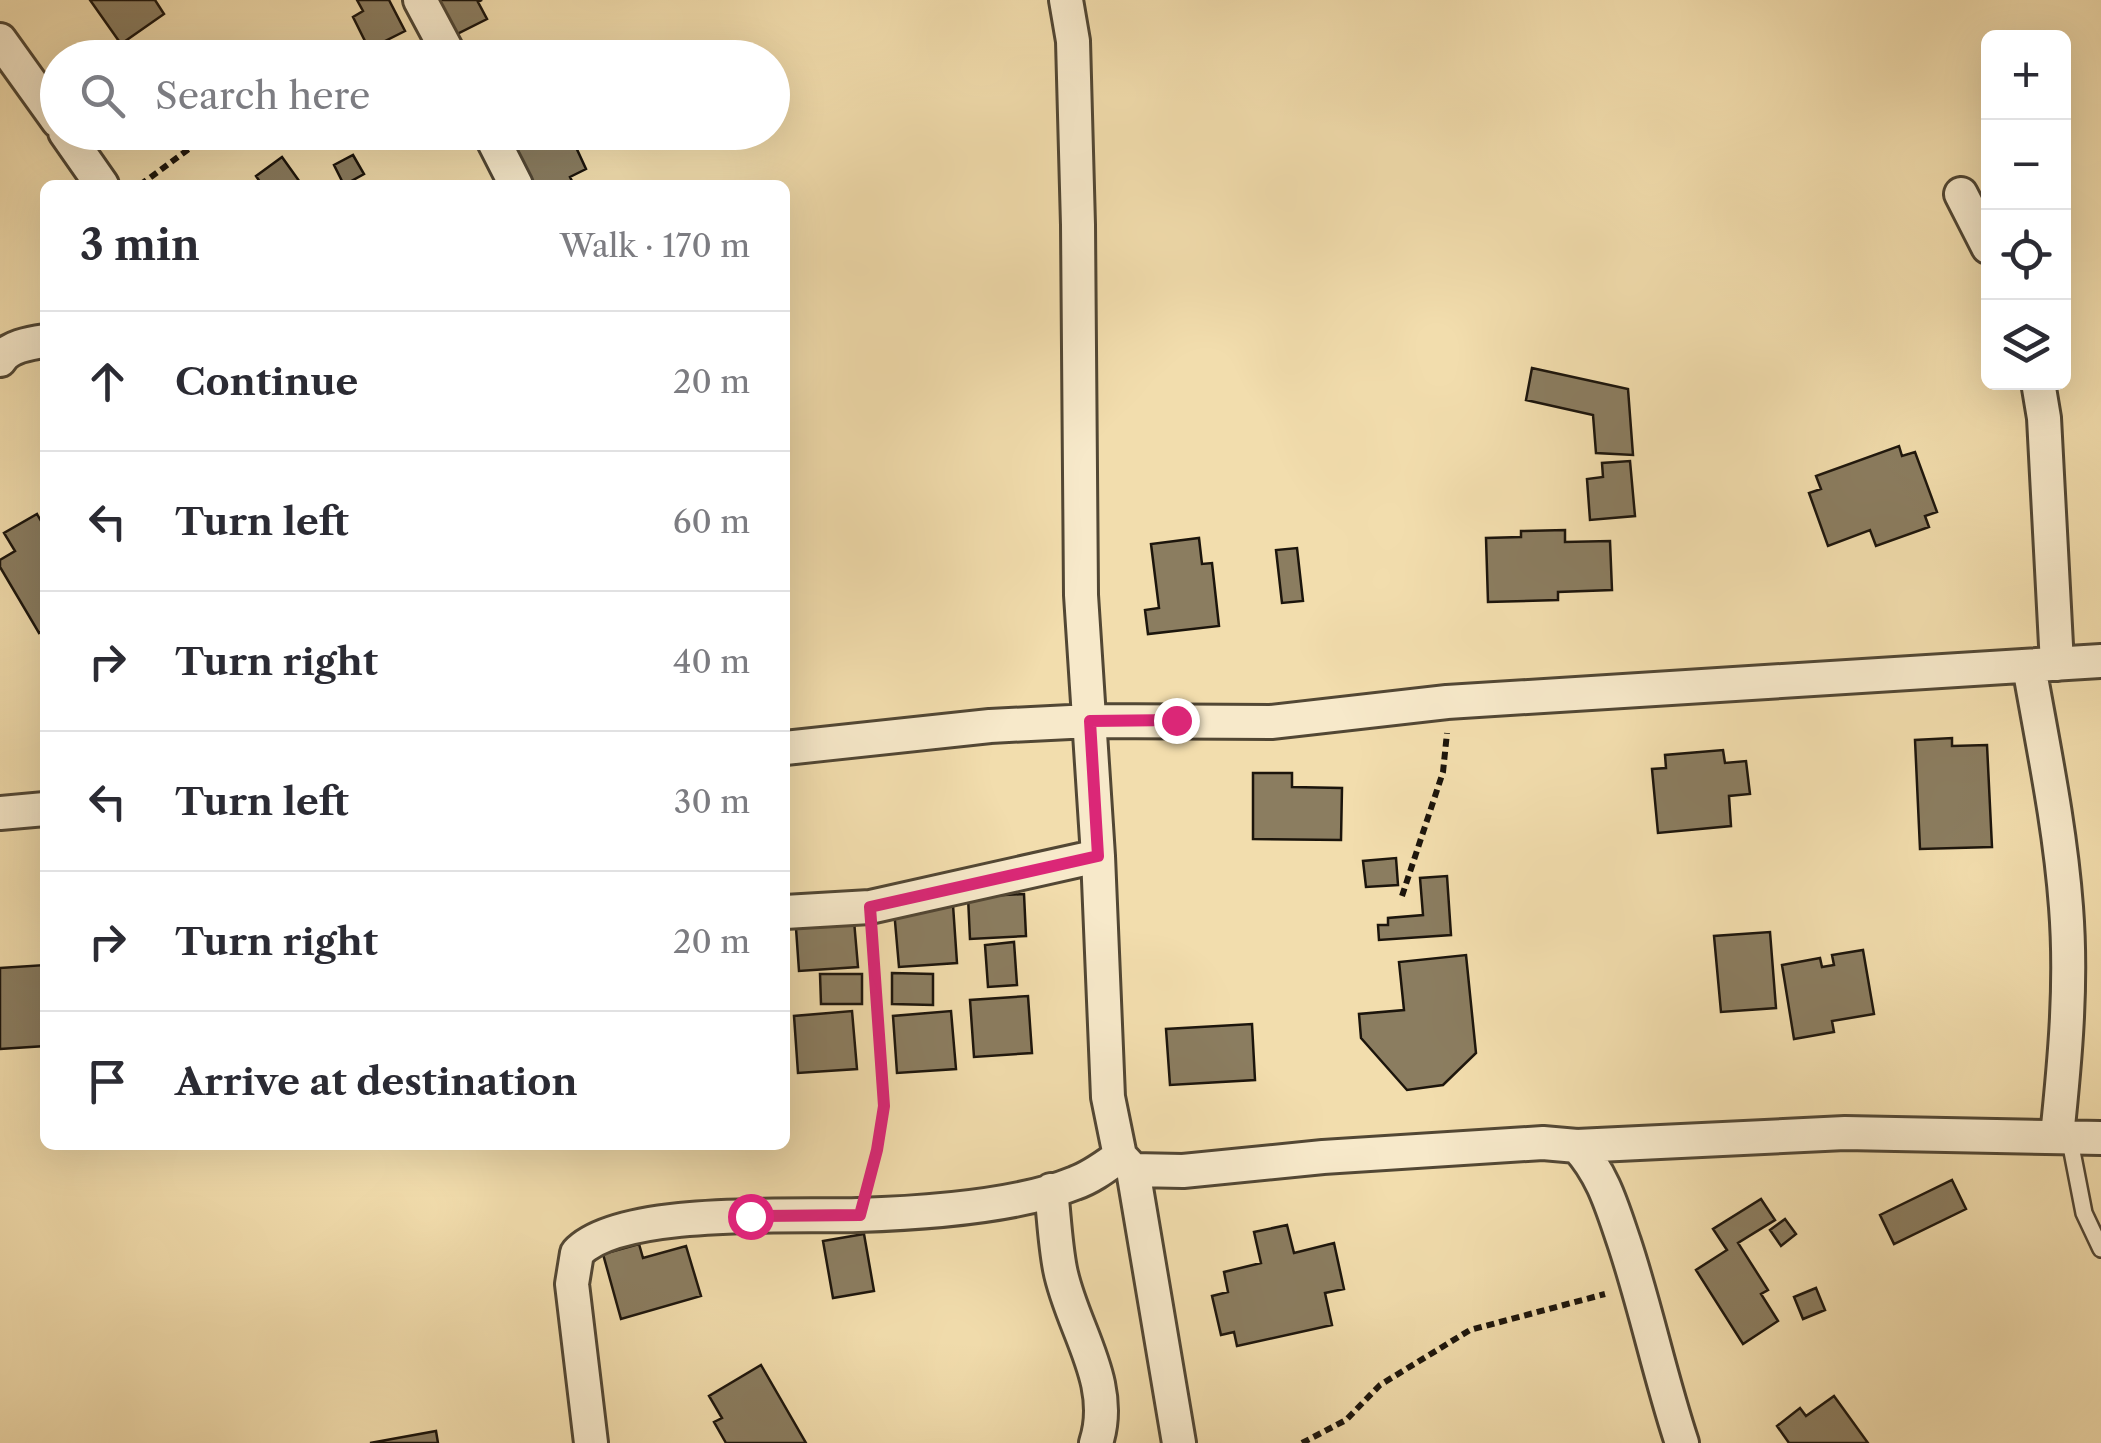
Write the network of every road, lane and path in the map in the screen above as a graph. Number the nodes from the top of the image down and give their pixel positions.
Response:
1 (420, 0) edge
2 (1066, 0) edge
3 (0, 40) edge
4 (441, 40) edge
5 (40, 96) edge
6 (78, 150) edge
7 (188, 150) edge
8 (498, 150) edge
9 (99, 180) edge
10 (147, 180) edge
11 (513, 180) edge
12 (1962, 194) dead end
13 (1981, 233) edge
14 (40, 343) edge
15 (0, 360) edge
16 (2039, 390) edge
17 (2101, 661) edge
18 (2043, 665) junction
19 (1446, 702) junction
20 (1090, 721) junction
21 (790, 747) edge
22 (40, 809) edge
23 (0, 813) edge
24 (1098, 856) junction
25 (1402, 896) dead end
26 (870, 907) junction
27 (790, 912) edge
28 (2076, 1136) edge
29 (1577, 1146) junction
30 (1127, 1163) junction
31 (1052, 1190) junction
32 (860, 1215) junction
33 (2101, 1250) edge
34 (1638, 1286) junction
35 (592, 1443) edge
36 (1096, 1443) edge
37 (1179, 1443) edge
38 (1302, 1443) edge
39 (1682, 1443) edge

1 - 4 street
2 - 20 street
3 - 5 street
6 - 9 street
7 - 10 path
8 - 11 street
12 - 13 street
14 - 15 street
16 - 18 street
17 - 18 street
18 - 19 street
18 - 28 street
19 - 20 street
19 - 25 path
20 - 21 street
20 - 24 street
22 - 23 street
24 - 26 street
24 - 30 street
26 - 27 street
26 - 32 path
28 - 29 street
28 - 33 lane
29 - 30 street
29 - 34 street
30 - 31 street
30 - 37 street
31 - 32 street
31 - 36 street
32 - 35 street
34 - 38 path
34 - 39 street

